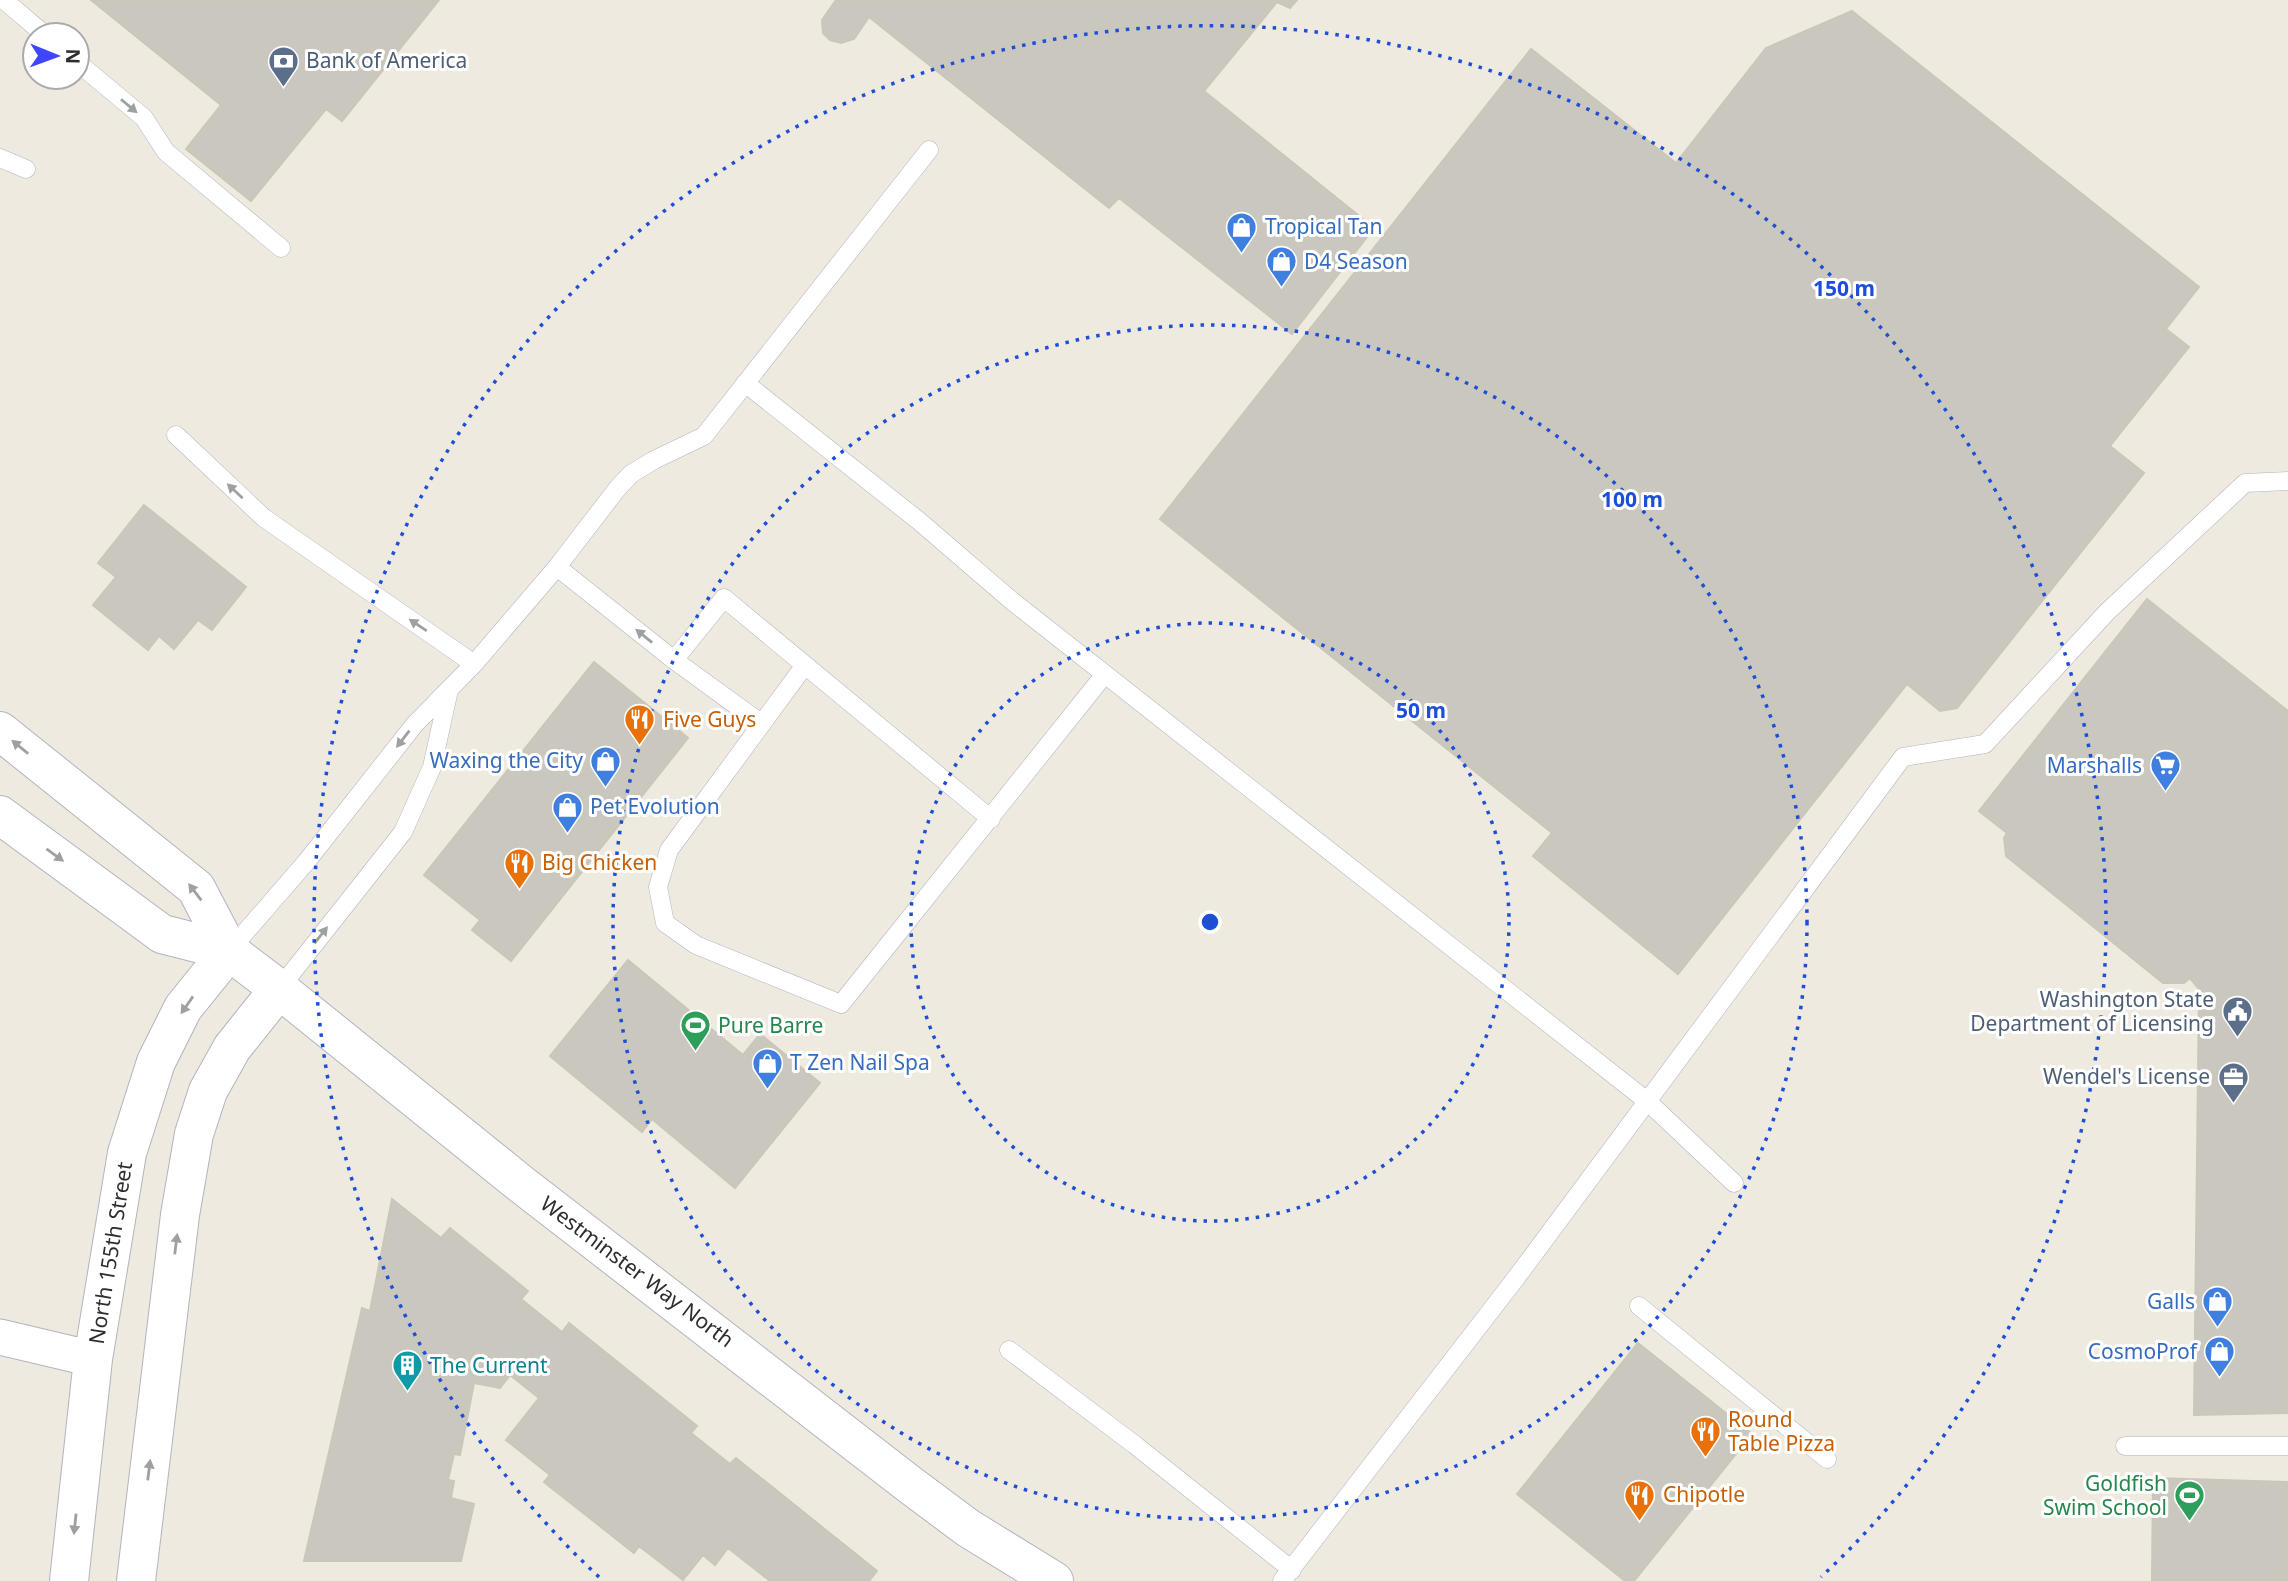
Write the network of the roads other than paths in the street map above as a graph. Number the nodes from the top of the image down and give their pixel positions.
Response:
1 (4, 0) edge
2 (29, 21) edge
3 (91, 74) edge
4 (929, 150) dead end
5 (0, 158) edge
6 (26, 169) dead end
7 (281, 248) dead end
8 (745, 383) junction
9 (176, 435) dead end
10 (2288, 481) edge
11 (557, 567) junction
12 (674, 660) junction
13 (474, 664) junction
14 (805, 665) junction
15 (1105, 674) junction
16 (449, 690) junction
17 (762, 724) junction
18 (0, 731) edge
19 (0, 815) edge
20 (991, 819) junction
21 (229, 951) junction
22 (279, 989) junction
23 (1647, 1101) junction
24 (1734, 1183) dead end
25 (1639, 1306) dead end
26 (0, 1337) edge
27 (1009, 1350) dead end
28 (93, 1359) junction
29 (2124, 1446) dead end
30 (2288, 1446) edge
31 (1828, 1459) dead end
32 (1287, 1576) edge
33 (69, 1581) edge
34 (136, 1581) edge
35 (1054, 1581) edge

1 - 2 lane
3 -> 7 lane
4 - 8 lane
5 - 6 lane
8 - 11 lane
8 - 15 lane
13 -> 9 lane
10 - 23 lane
12 -> 11 lane
11 - 13 lane
12 - 14 lane
12 - 17 lane
13 - 16 lane
14 - 17 lane
14 - 20 lane
15 - 20 lane
15 - 23 lane
16 -> 21 lane
22 -> 16 lane
17 - 20 lane
21 -> 18 main road, Westminster Way North
19 -> 21 main road, Westminster Way North
21 - 22 main road, Westminster Way North
21 -> 28 main road, North 155th Street
34 -> 22 main road
22 - 35 main road, Westminster Way North
23 - 24 lane
23 - 32 lane
25 - 31 lane
26 - 28 street
27 - 32 lane
28 -> 33 main road, North 155th Street
29 - 30 lane

